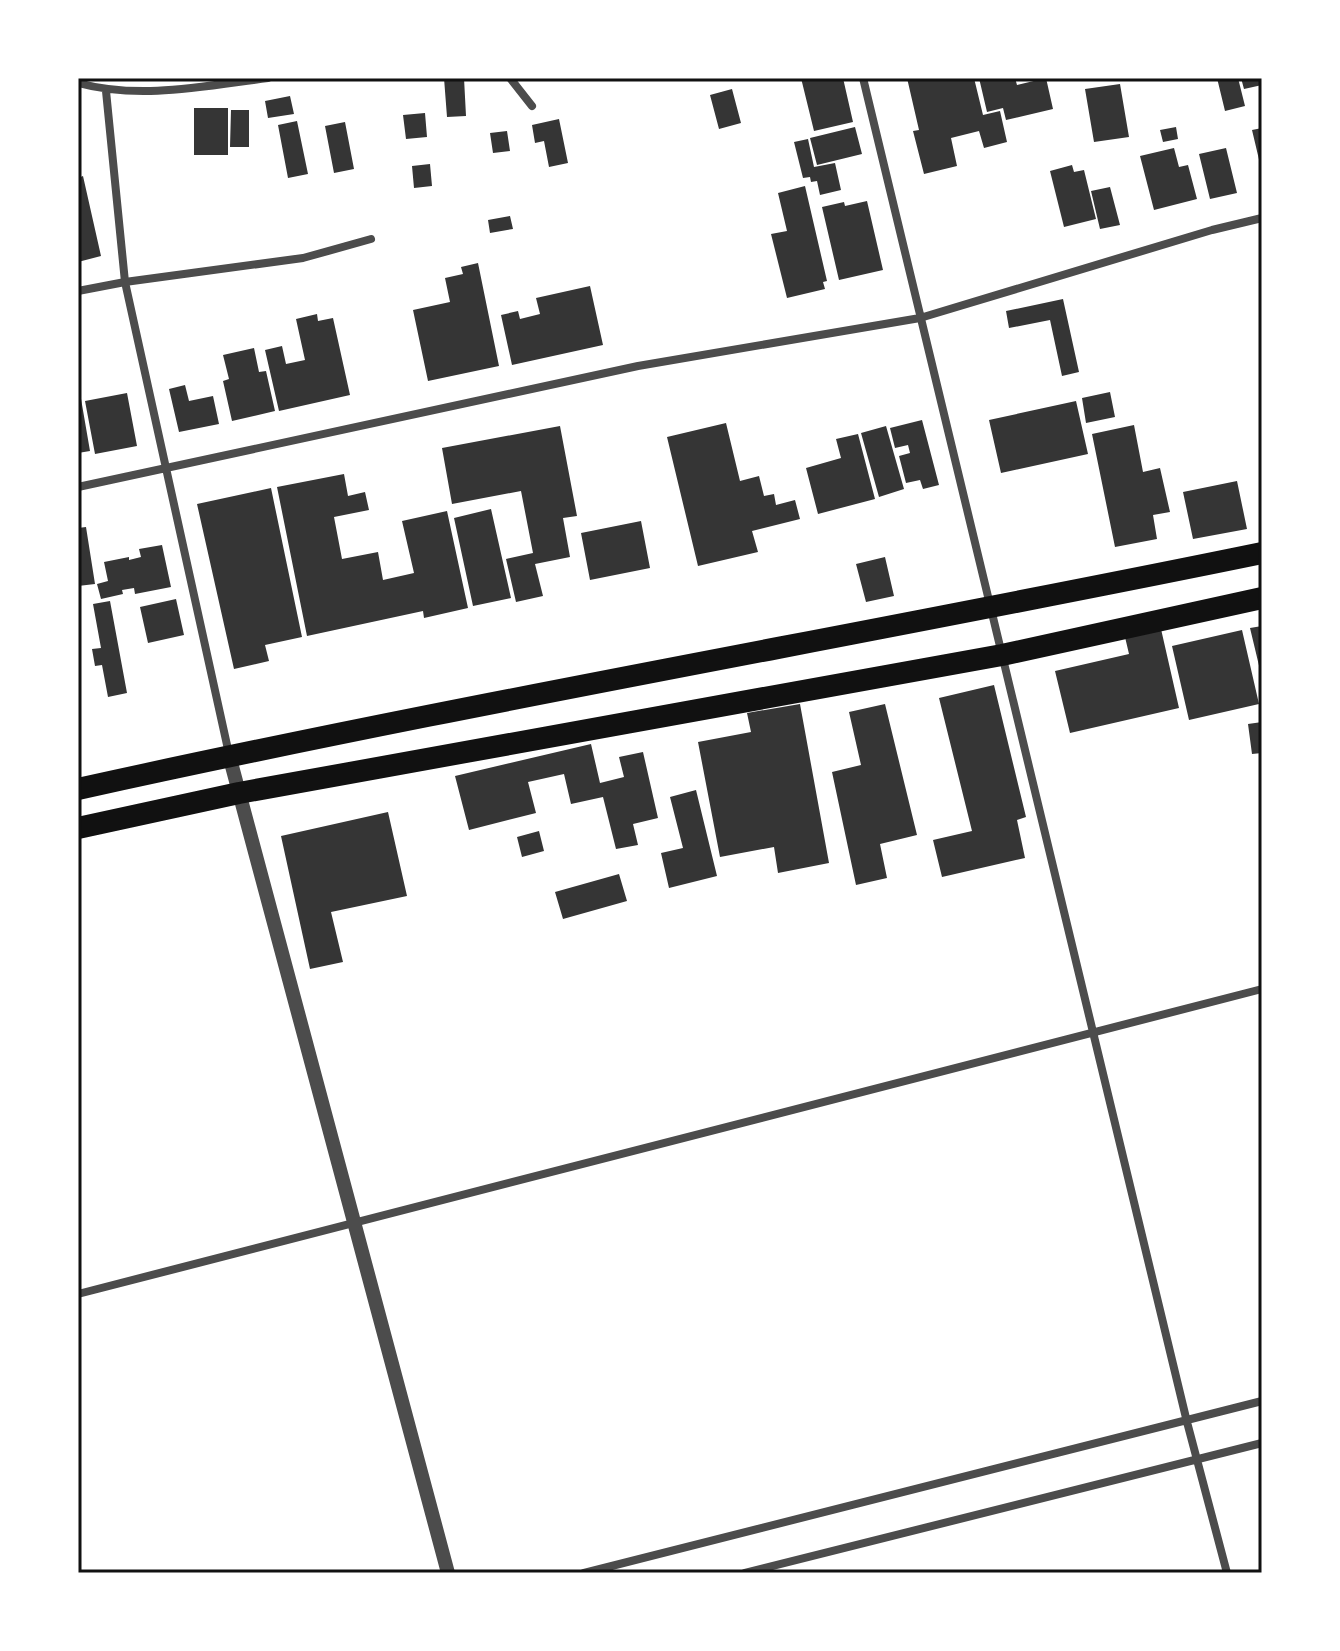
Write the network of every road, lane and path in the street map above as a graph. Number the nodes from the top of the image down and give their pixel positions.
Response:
1 (268, 78) edge
2 (510, 78) edge
3 (863, 78) edge
4 (78, 83) edge
5 (106, 91) junction
6 (532, 106) dead end
7 (1262, 218) edge
8 (371, 239) dead end
9 (125, 282) junction
10 (78, 291) edge
11 (920, 318) junction
12 (165, 469) junction
13 (78, 487) edge
14 (1262, 553) edge
15 (1262, 598) edge
16 (990, 609) junction
17 (1002, 655) junction
18 (229, 755) junction
19 (78, 789) edge
20 (239, 793) junction
21 (78, 828) edge
22 (1262, 989) edge
23 (1093, 1033) junction
24 (353, 1221) junction
25 (78, 1294) edge
26 (1262, 1401) edge
27 (1187, 1422) junction
28 (1262, 1443) edge
29 (1197, 1461) junction
30 (448, 1573) edge
31 (584, 1573) edge
32 (745, 1573) edge
33 (1227, 1573) edge

1 - 5 street
2 - 6 street
3 - 11 street
4 - 5 street
5 - 9 street
7 - 11 street
8 - 9 street
9 - 10 street
9 - 12 street
11 - 12 street
11 - 16 street
12 - 13 street
12 - 18 street
14 - 16 highway
15 - 17 highway
16 - 17 street
16 - 18 highway
17 - 20 highway
17 - 23 street
18 - 19 highway
18 - 20 street
20 - 21 highway
20 - 24 street
22 - 23 street
23 - 24 street
23 - 27 street
24 - 25 street
24 - 30 street
26 - 27 street
27 - 29 street
27 - 31 street
28 - 29 street
29 - 32 street
29 - 33 street

